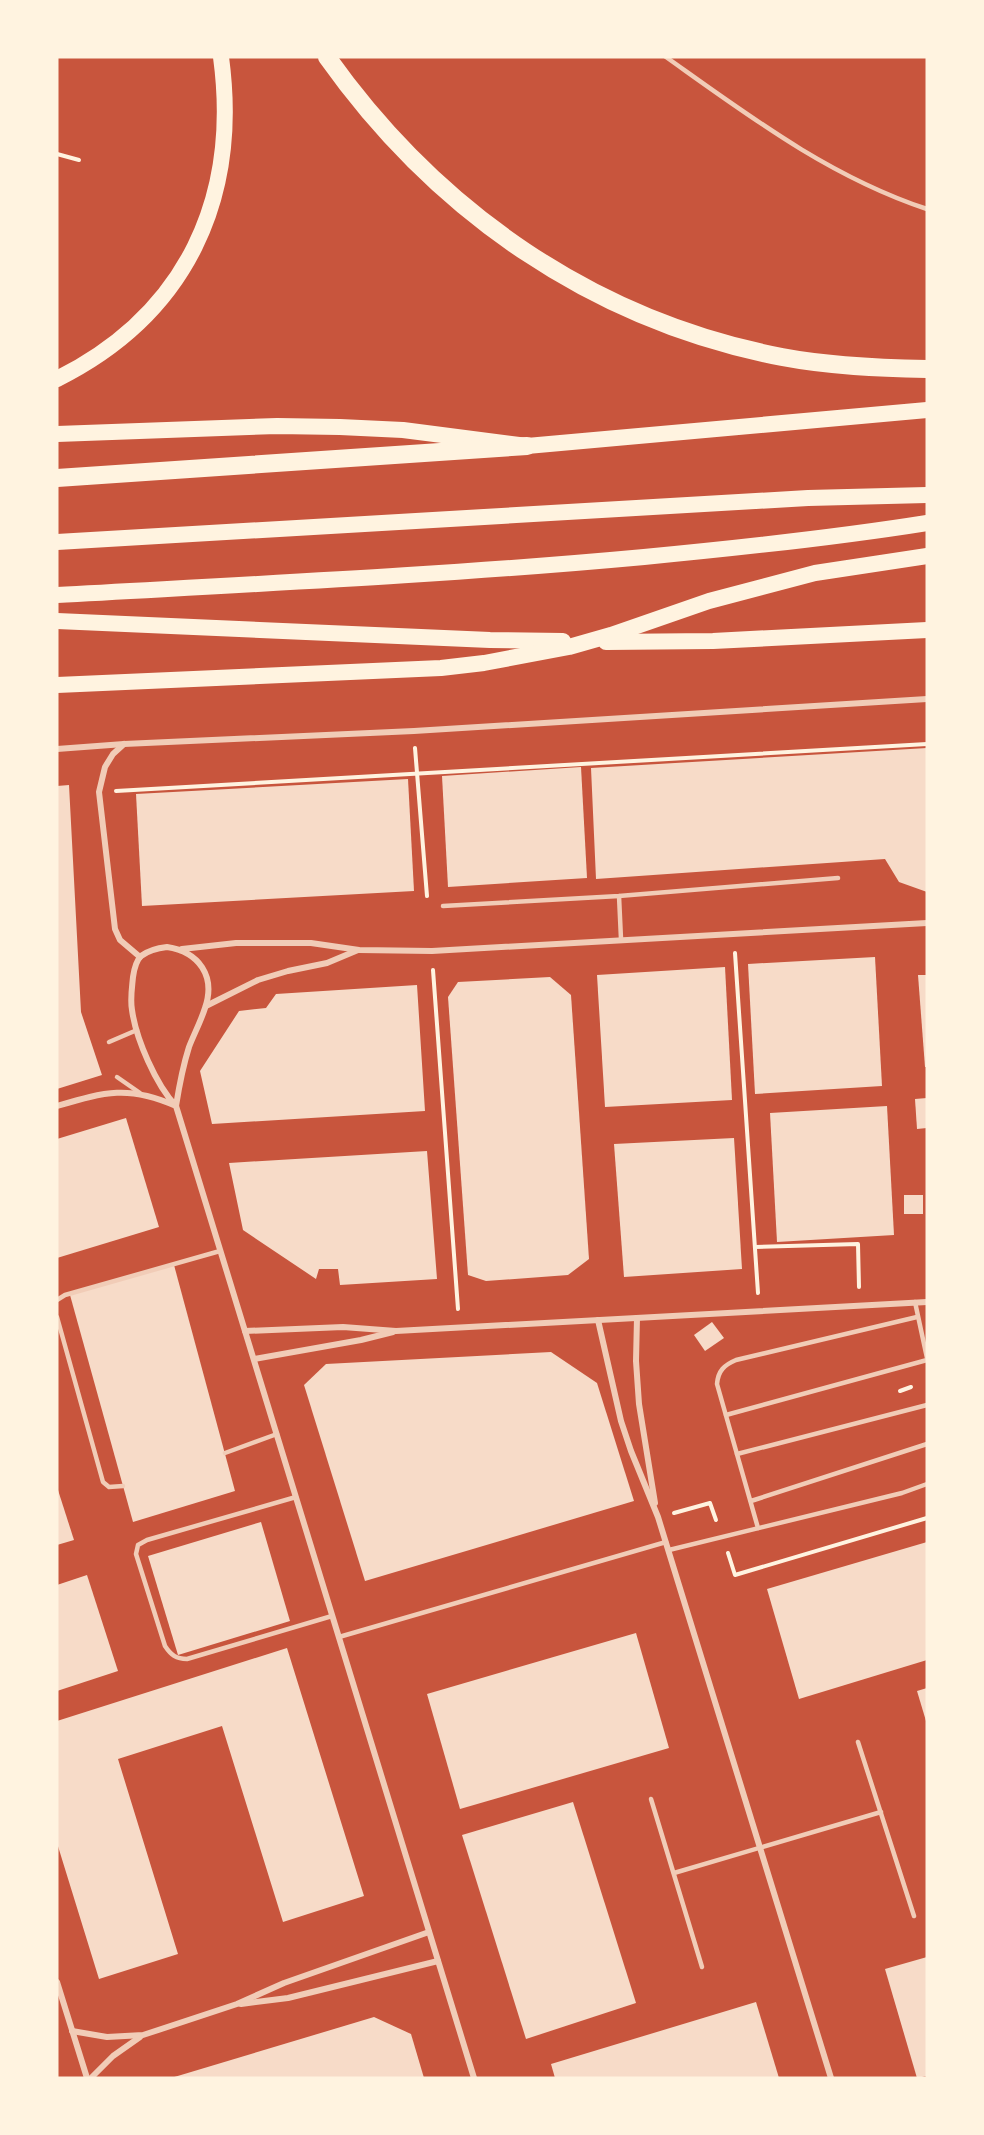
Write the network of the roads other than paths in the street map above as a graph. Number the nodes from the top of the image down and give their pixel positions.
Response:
1 (221, 57) edge
2 (327, 57) edge
3 (666, 57) edge
4 (927, 209) edge
5 (927, 369) edge
6 (57, 379) edge
7 (927, 410) edge
8 (57, 435) edge
9 (527, 446) junction
10 (57, 478) edge
11 (927, 495) edge
12 (927, 523) edge
13 (57, 542) edge
14 (927, 556) edge
15 (57, 595) edge
16 (57, 621) edge
17 (927, 630) edge
18 (57, 685) edge
19 (927, 699) edge
20 (124, 744) junction
21 (57, 748) edge
22 (838, 878) dead end
23 (619, 896) junction
24 (443, 906) dead end
25 (927, 923) edge
26 (621, 939) junction
27 (182, 949) junction
28 (359, 950) junction
29 (140, 957) junction
30 (206, 1006) junction
31 (137, 1030) junction
32 (109, 1042) dead end
33 (117, 1077) dead end
34 (140, 1093) junction
35 (57, 1106) edge
36 (176, 1106) junction
37 (220, 1251) junction
38 (57, 1300) edge
39 (915, 1302) junction
40 (927, 1302) edge
41 (57, 1317) edge
42 (917, 1317) junction
43 (637, 1318) junction
44 (598, 1320) junction
45 (245, 1331) junction
46 (396, 1331) junction
47 (254, 1359) junction
48 (927, 1359) edge
49 (927, 1405) edge
50 (726, 1415) junction
51 (277, 1434) junction
52 (927, 1444) edge
53 (225, 1453) dead end
54 (737, 1454) junction
55 (927, 1484) edge
56 (123, 1486) dead end
57 (296, 1497) junction
58 (751, 1501) junction
59 (656, 1510) junction
60 (758, 1528) junction
61 (666, 1542) junction
62 (669, 1550) junction
63 (332, 1616) junction
64 (339, 1637) junction
65 (858, 1742) dead end
66 (651, 1799) dead end
67 (881, 1812) junction
68 (760, 1848) junction
69 (674, 1873) junction
70 (914, 1916) dead end
71 (429, 1932) junction
72 (438, 1961) junction
73 (702, 1967) dead end
74 (57, 1982) edge
75 (237, 2004) junction
76 (72, 2031) junction
77 (143, 2035) junction
78 (89, 2078) edge
79 (474, 2078) edge
80 (831, 2078) edge

1 - 6 highway
2 - 5 highway
3 - 4 lane
7 - 9 highway
8 - 9 highway
9 - 10 highway
11 - 13 highway
12 - 15 highway
14 - 18 highway
16 - 17 highway
19 - 20 street
20 - 21 street
20 - 29 street
22 - 23 lane
23 - 24 lane
23 - 26 lane
25 - 26 street
26 - 28 street
27 - 28 street
27 - 29 street
27 - 30 street
28 - 30 street
29 - 31 street
30 - 36 street
31 - 32 lane
31 - 36 street
33 - 34 lane
34 - 35 street
34 - 36 street
36 - 37 street
37 - 38 lane
37 - 45 street
39 - 40 street
39 - 42 lane
39 - 43 street
41 - 56 lane
42 - 48 lane
42 - 50 lane
43 - 44 street
43 - 59 street
44 - 46 street
44 - 59 street
45 - 46 street
45 - 47 street
46 - 47 street
47 - 51 street
48 - 50 lane
49 - 54 lane
50 - 54 lane
51 - 53 lane
51 - 57 street
52 - 58 lane
54 - 58 lane
55 - 60 lane
57 - 63 street
57 - 63 lane
58 - 60 lane
59 - 61 street
60 - 62 lane
61 - 62 street
61 - 64 lane
62 - 68 street
63 - 64 street
64 - 71 street
65 - 67 lane
66 - 69 lane
67 - 68 lane
67 - 70 lane
68 - 69 lane
68 - 80 street
69 - 73 lane
71 - 72 street
71 - 75 street
72 - 75 street
72 - 79 street
74 - 76 street
75 - 77 street
76 - 77 street
76 - 78 street
77 - 78 street

